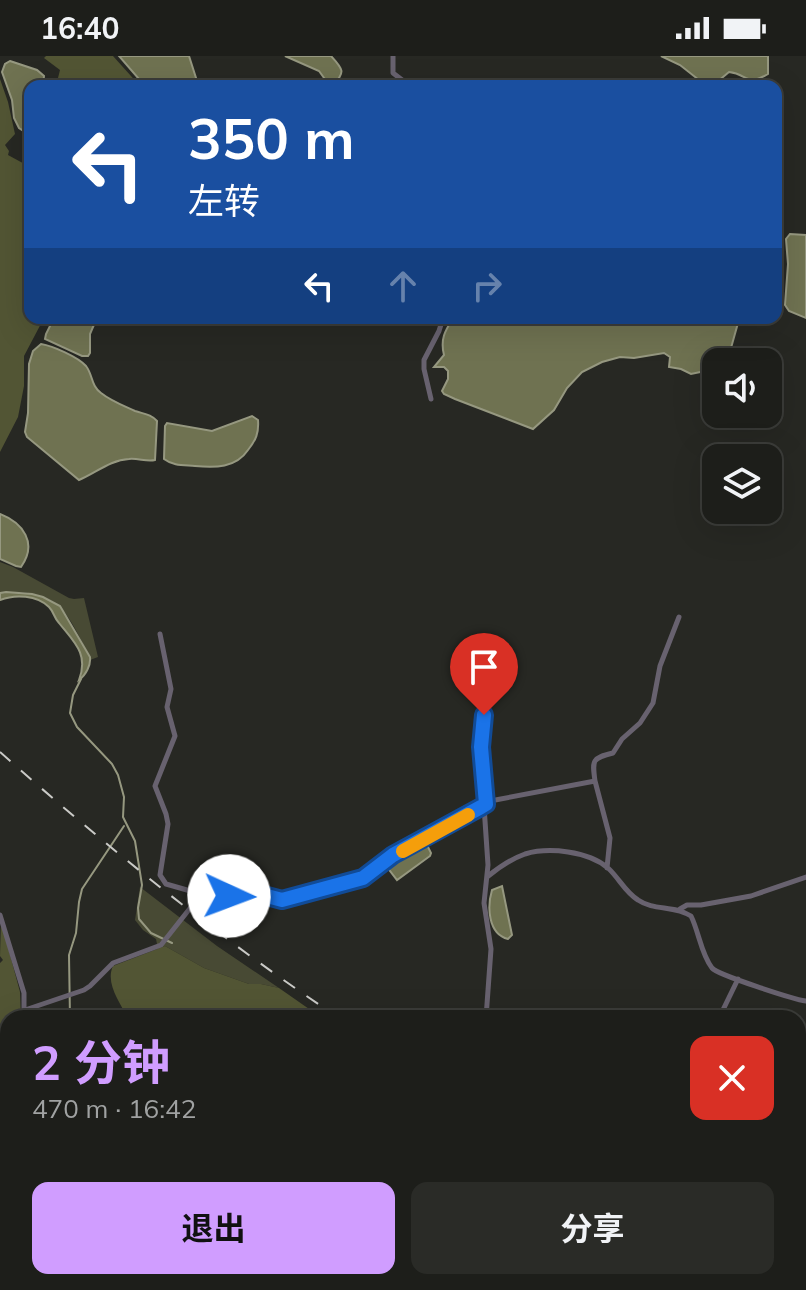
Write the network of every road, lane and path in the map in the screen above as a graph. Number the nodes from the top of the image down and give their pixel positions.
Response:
1 (393, 56) edge
2 (402, 80) edge
3 (441, 324) edge
4 (431, 399) dead end
5 (679, 617) dead end
6 (160, 634) dead end
7 (498, 692) dead end
8 (595, 781) junction
9 (485, 804) junction
10 (607, 868) junction
11 (487, 877) junction
12 (806, 877) edge
13 (202, 899) junction
14 (679, 910) junction
15 (0, 915) edge
16 (738, 979) junction
17 (806, 1001) edge
18 (25, 1010) joint
19 (487, 1010) edge
20 (723, 1010) edge

1 - 2 street
3 - 4 street
5 - 8 street
6 - 13 street
7 - 9 street
8 - 9 street
8 - 10 street
9 - 11 street
9 - 13 street
10 - 11 street
10 - 14 street
11 - 19 street
12 - 14 street
13 - 18 street
14 - 16 street
15 - 18 street
16 - 17 street
16 - 20 street

